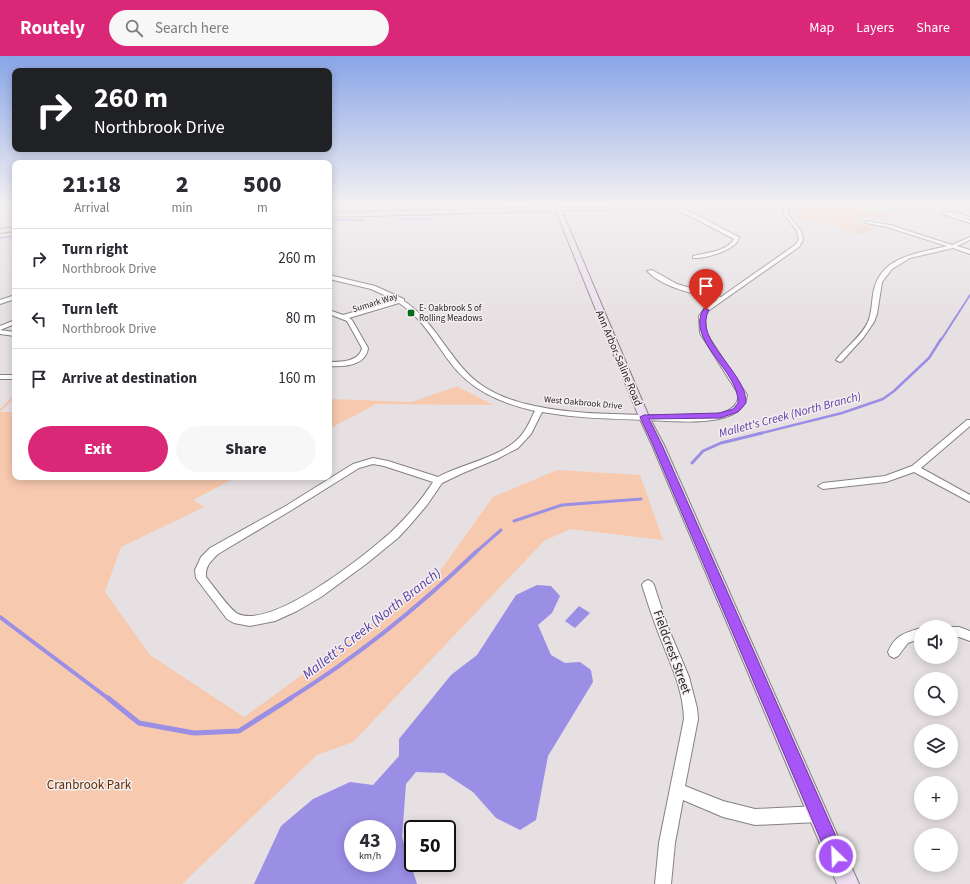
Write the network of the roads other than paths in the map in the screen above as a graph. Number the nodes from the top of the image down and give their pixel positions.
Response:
1 (572, 244) edge
2 (733, 244) edge
3 (799, 244) edge
4 (944, 244) edge
5 (957, 244) edge
6 (952, 246) junction
7 (970, 252) edge
8 (695, 257) dead end
9 (650, 271) dead end
10 (332, 278) edge
11 (12, 299) edge
12 (721, 299) junction
13 (0, 302) edge
14 (404, 302) junction
15 (332, 313) edge
16 (347, 319) junction
17 (12, 323) edge
18 (0, 328) edge
19 (0, 332) edge
20 (12, 334) edge
21 (840, 360) dead end
22 (332, 364) edge
23 (0, 377) edge
24 (12, 377) edge
25 (539, 410) junction
26 (644, 417) junction
27 (970, 422) edge
28 (915, 468) junction
29 (439, 481) junction
30 (823, 486) dead end
31 (970, 499) edge
32 (648, 585) dead end
33 (958, 632) edge
34 (914, 635) edge
35 (970, 636) edge
36 (894, 652) dead end
37 (678, 791) junction
38 (818, 814) junction
39 (663, 884) edge
40 (848, 884) edge

1 - 26 main road, Ann Arbor-Saline Road
2 - 8 street
3 - 12 street
4 - 6 street
5 - 6 street
6 - 7 street
6 - 21 street
9 - 12 street
10 - 14 street, West Oakbrook Drive
11 - 13 street
12 - 26 street, West Oakbrook Drive
14 - 16 street, Sumark Way
14 - 25 street, West Oakbrook Drive
15 - 16 street, Sumark Way
16 - 22 street
17 - 18 street
19 - 20 street
23 - 24 street
25 - 26 street, West Oakbrook Drive
25 - 29 street
26 - 38 main road, Ann Arbor-Saline Road
27 - 28 street
28 - 30 street
28 - 31 street
29 - 29 street
32 - 37 street, Fieldcrest Street
33 - 35 street
34 - 36 street
37 - 38 street
37 - 39 street, Fieldcrest Street
38 - 40 main road, Ann Arbor-Saline Road

